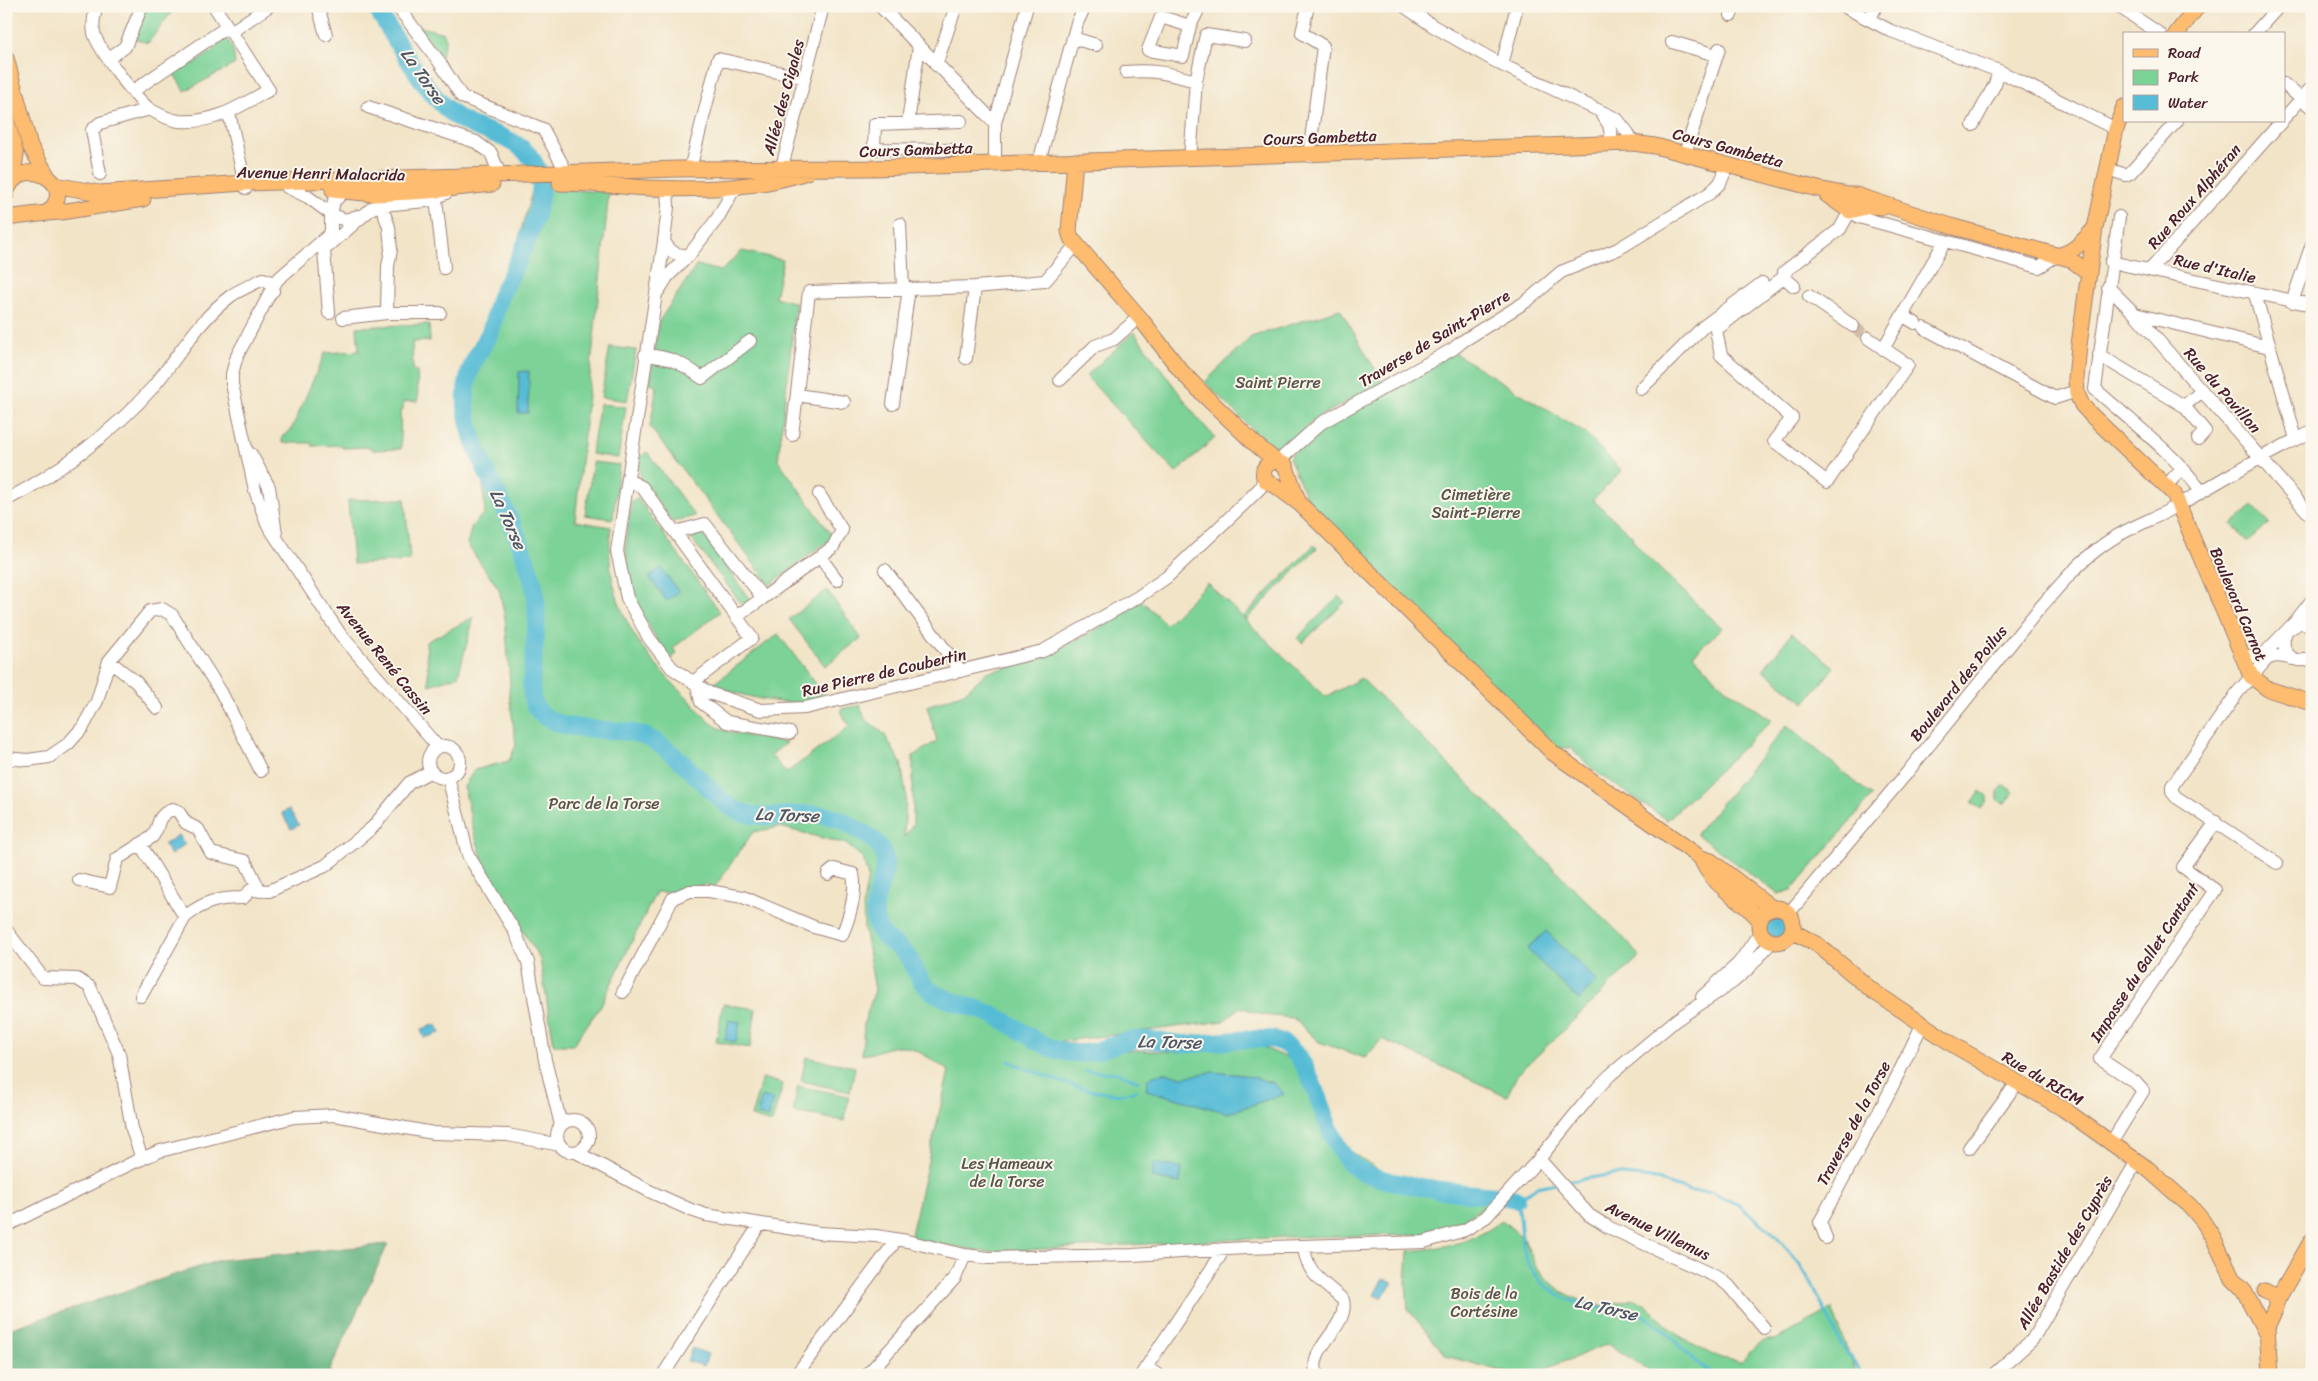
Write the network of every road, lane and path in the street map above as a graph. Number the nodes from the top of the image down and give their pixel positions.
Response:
1 (97, 6) edge
2 (142, 6) edge
3 (214, 6) edge
4 (269, 6) edge
5 (318, 6) edge
6 (396, 6) edge
7 (823, 6) edge
8 (880, 6) edge
9 (956, 6) edge
10 (1027, 6) edge
11 (1085, 6) edge
12 (1200, 6) edge
13 (1308, 6) edge
14 (1404, 6) edge
15 (1517, 6) edge
16 (1843, 6) edge
17 (1876, 6) edge
18 (2118, 6) edge
19 (2198, 6) edge
20 (2278, 6) edge
21 (1870, 19) junction
22 (1190, 26) dead end
23 (229, 29) junction
24 (2157, 32) edge
25 (2178, 32) edge
26 (2256, 32) edge
27 (326, 35) dead end
28 (1073, 38) junction
29 (1245, 41) dead end
30 (1672, 42) dead end
31 (1096, 45) dead end
32 (919, 46) junction
33 (6, 58) edge
34 (109, 58) junction
35 (936, 65) junction
36 (1502, 65) junction
37 (1999, 71) junction
38 (1126, 72) dead end
39 (805, 78) junction
40 (1196, 81) junction
41 (2286, 86) edge
42 (2312, 87) edge
43 (133, 91) junction
44 (2301, 99) junction
45 (368, 107) dead end
46 (2312, 108) edge
47 (150, 109) junction
48 (2123, 110) edge
49 (1601, 112) junction
50 (229, 113) junction
51 (2286, 116) edge
52 (6, 117) edge
53 (961, 121) dead end
54 (908, 122) junction
55 (2176, 122) edge
56 (2281, 122) edge
57 (995, 123) junction
58 (1973, 125) dead end
59 (2116, 130) junction
60 (1633, 143) junction
61 (1613, 144) junction
62 (953, 150) dead end
63 (1685, 154) junction
64 (1309, 156) junction
65 (1190, 159) junction
66 (1074, 161) junction
67 (1039, 162) junction
68 (995, 164) junction
69 (1728, 165) junction
70 (690, 169) junction
71 (2107, 169) junction
72 (567, 173) junction
73 (100, 174) dead end
74 (781, 174) junction
75 (500, 175) junction
76 (427, 178) junction
77 (615, 178) junction
78 (541, 179) junction
79 (52, 181) junction
80 (359, 181) junction
81 (246, 186) junction
82 (741, 186) junction
83 (287, 187) junction
84 (667, 188) junction
85 (7, 190) edge
86 (344, 191) junction
87 (442, 194) junction
88 (1852, 205) junction
89 (381, 206) junction
90 (47, 213) junction
91 (331, 214) junction
92 (363, 214) junction
93 (14, 217) edge
94 (2119, 217) dead end
95 (900, 224) dead end
96 (2094, 228) junction
97 (664, 241) junction
98 (1945, 241) junction
99 (2312, 244) edge
100 (1076, 245) junction
101 (324, 250) junction
102 (689, 255) junction
103 (2056, 256) junction
104 (2111, 262) junction
105 (297, 263) junction
106 (444, 268) dead end
107 (2150, 270) junction
108 (2089, 273) junction
109 (1784, 274) junction
110 (257, 282) junction
111 (976, 286) junction
112 (1794, 286) dead end
113 (2108, 287) junction
114 (906, 288) junction
115 (273, 291) junction
116 (2255, 294) junction
117 (1809, 296) dead end
118 (653, 301) junction
119 (2292, 302) junction
120 (2312, 305) edge
121 (329, 313) dead end
122 (387, 313) junction
123 (440, 313) dead end
124 (2135, 314) junction
125 (1902, 315) junction
126 (1139, 316) junction
127 (344, 318) dead end
128 (1853, 326) tunnel mouth
129 (1868, 338) tunnel mouth
130 (750, 341) dead end
131 (2269, 347) junction
132 (1883, 348) junction
133 (645, 356) junction
134 (2099, 356) junction
135 (966, 358) dead end
136 (1060, 380) dead end
137 (1641, 389) dead end
138 (2202, 391) junction
139 (2077, 392) junction
140 (797, 395) junction
141 (844, 402) dead end
142 (893, 404) dead end
143 (2184, 406) junction
144 (2312, 432) edge
145 (792, 435) dead end
146 (2198, 439) dead end
147 (2296, 440) junction
148 (2261, 459) junction
149 (2182, 468) junction
150 (1273, 475) junction
151 (628, 480) junction
152 (2167, 485) junction
153 (2200, 490) junction
154 (819, 494) dead end
155 (6, 500) edge
156 (2179, 504) junction
157 (2312, 517) edge
158 (675, 532) junction
159 (820, 557) junction
160 (885, 570) dead end
161 (837, 580) dead end
162 (763, 598) junction
163 (2312, 600) edge
164 (736, 617) junction
165 (2312, 624) edge
166 (2288, 630) junction
167 (2240, 655) junction
168 (2312, 658) edge
169 (2293, 659) junction
170 (109, 661) junction
171 (961, 671) junction
172 (2251, 676) junction
173 (695, 684) junction
174 (2312, 703) edge
175 (157, 708) dead end
176 (790, 734) dead end
177 (438, 747) junction
178 (6, 758) edge
179 (261, 771) dead end
180 (431, 771) junction
181 (448, 777) junction
182 (2216, 822) junction
183 (140, 844) junction
184 (1701, 858) junction
185 (2277, 863) dead end
186 (828, 874) dead end
187 (79, 880) dead end
188 (260, 891) junction
189 (1772, 908) junction
190 (1789, 913) junction
191 (184, 917) junction
192 (6, 930) edge
193 (1764, 931) junction
194 (1792, 931) junction
195 (623, 992) dead end
196 (141, 996) dead end
197 (1923, 1023) junction
198 (2018, 1083) junction
199 (563, 1130) junction
200 (589, 1141) junction
201 (2111, 1143) junction
202 (1969, 1148) dead end
203 (576, 1152) junction
204 (142, 1159) junction
205 (1539, 1159) junction
206 (2137, 1161) junction
207 (606, 1168) junction
208 (760, 1224) junction
209 (6, 1226) edge
210 (1826, 1238) dead end
211 (2312, 1240) edge
212 (893, 1242) junction
213 (1304, 1247) junction
214 (1223, 1249) junction
215 (964, 1256) junction
216 (2290, 1280) junction
217 (2258, 1300) junction
218 (2275, 1306) junction
219 (1764, 1328) dead end
220 (2266, 1333) junction
221 (1143, 1371) edge
222 (2267, 1371) edge
223 (663, 1375) edge
224 (796, 1375) edge
225 (867, 1375) edge
226 (1158, 1375) edge
227 (1317, 1375) edge
228 (1993, 1375) edge

1 - 34 street
2 - 34 street
3 - 23 street
4 - 23 street
5 - 27 street
6 - 72 street
7 - 39 street, Allée des Cigales
8 - 32 street
9 - 35 street
10 - 57 street
11 - 28 street
12 - 22 street
13 - 64 street
14 - 36 street
15 - 36 street
16 - 21 street
17 - 21 street
18 - 24 street
19 - 25 main road
20 - 26 street
21 - 37 street
23 - 43 street
23 - 50 street
28 - 31 street
28 - 67 street
29 - 40 street
30 - 63 street
32 - 35 street
32 - 54 street
33 - 79 main road
34 - 43 street
35 - 57 street
36 - 49 street
37 - 58 street
37 - 59 street
38 - 40 street
39 - 70 street
39 - 74 street, Allée des Cigales
40 - 65 street
41 - 44 street
42 - 44 street
43 - 47 street
44 - 46 street
44 - 51 street
45 - 75 street
47 - 50 street
47 - 73 street
48 - 59 main road
49 - 60 street
49 - 61 street
50 - 81 street
52 - 85 main road
53 - 54 street
54 - 62 street
55 - 71 street
56 - 107 street, Rue Roux Alphéran
57 - 68 street
59 - 71 main road
60 - 61 main road, Cours Gambetta
60 - 63 main road, Cours Gambetta
61 - 64 main road, Cours Gambetta
63 - 69 main road, Cours Gambetta
64 - 65 main road, Cours Gambetta
65 - 66 main road, Cours Gambetta
66 - 67 main road, Cours Gambetta
66 - 100 main road
67 - 68 main road, Cours Gambetta
68 - 74 main road, Cours Gambetta
69 - 88 main road, Cours Gambetta
69 - 150 street, Traverse de Saint-Pierre
70 - 74 main road, Cours Gambetta
70 - 77 main road, Cours Gambetta
71 - 96 main road
72 - 77 main road, Cours Gambetta
72 - 78 main road, Cours Gambetta
74 - 82 main road, Cours Gambetta
75 - 76 main road, Avenue Henri Malacrida
75 - 78 main road, Avenue Henri Malacrida
76 - 80 main road, Avenue Henri Malacrida
76 - 87 street, Avenue Henri Malacrida
77 - 78 main road, Cours Gambetta
77 - 84 main road, Cours Gambetta
78 - 87 main road, Avenue Henri Malacrida
79 - 81 main road, Avenue Henri Malacrida
79 - 85 main road
79 - 90 main road
80 - 81 main road, Avenue Henri Malacrida
80 - 86 street
81 - 83 main road, Avenue Henri Malacrida
81 - 90 main road, Avenue Henri Malacrida
82 - 84 main road, Cours Gambetta
82 - 102 street
83 - 86 main road, Avenue Henri Malacrida
83 - 91 street
84 - 97 street, Rue Pierre de Coubertin
85 - 93 main road
86 - 87 main road, Avenue Henri Malacrida
86 - 91 street
87 - 89 street
87 - 106 street
88 - 98 street, Cours Gambetta
88 - 103 main road, Cours Gambetta
88 - 109 street
89 - 92 street
89 - 122 street
90 - 93 main road
91 - 92 street
91 - 105 street
92 - 101 street
94 - 104 street
95 - 114 street
96 - 103 main road, Cours Gambetta
96 - 108 main road
97 - 102 street
97 - 118 street, Rue Pierre de Coubertin
98 - 103 street, Cours Gambetta
98 - 125 street
99 - 119 street
100 - 111 street
100 - 126 main road
101 - 115 street
101 - 121 street
102 - 118 street
103 - 108 main road, Cours Gambetta
104 - 107 street, Rue d'Italie
104 - 113 street
105 - 110 street
105 - 115 street, Avenue René Cassin
107 - 116 street, Rue d'Italie
108 - 139 main road
109 - 112 street
109 - 132 street
109 - 137 street
110 - 115 street
110 - 155 street
111 - 114 street
111 - 135 street
113 - 124 street, Rue du Pavillon
113 - 134 street
114 - 140 street
114 - 142 street
115 - 177 street, Avenue René Cassin
116 - 119 street, Rue d'Italie
116 - 131 street
117 - 128 street
118 - 133 street, Rue Pierre de Coubertin
119 - 120 street, Rue d'Italie
122 - 123 street
122 - 127 street
124 - 131 street
124 - 138 street, Rue du Pavillon
125 - 132 street
125 - 139 street
126 - 136 street
126 - 150 main road
129 - 132 street
130 - 133 street
131 - 147 street
133 - 151 street, Rue Pierre de Coubertin
134 - 143 street
134 - 149 street
138 - 143 street
138 - 148 street, Rue du Pavillon
139 - 152 main road, Boulevard Carnot
140 - 141 street
140 - 145 street
143 - 146 street
144 - 147 street, Boulevard des Poilus
147 - 148 street, Boulevard des Poilus
148 - 153 street, Boulevard des Poilus
148 - 157 street, Rue du Pavillon
149 - 152 street
149 - 153 street
150 - 171 street, Rue Pierre de Coubertin
150 - 184 main road
151 - 158 street
151 - 173 street, Rue Pierre de Coubertin
152 - 156 main road, Boulevard Carnot
153 - 156 street, Boulevard des Poilus
154 - 159 street
156 - 167 main road, Boulevard Carnot
156 - 190 street, Boulevard des Poilus
158 - 162 street
158 - 164 street
159 - 161 street
159 - 162 street
160 - 171 street
162 - 164 street
163 - 166 street
164 - 173 street
165 - 166 street
166 - 167 street
166 - 169 street
167 - 172 main road, Boulevard Carnot
168 - 169 street
169 - 172 street
170 - 175 street
170 - 178 street
170 - 179 street
171 - 173 street, Rue Pierre de Coubertin
172 - 174 main road, Boulevard Carnot
172 - 182 street
173 - 176 street
177 - 180 street
177 - 181 street
180 - 181 street
180 - 188 street
181 - 199 street
182 - 185 street
182 - 201 street, Impasse du Gallet Cantant
183 - 187 street
183 - 188 street
183 - 191 street
184 - 189 main road
184 - 193 main road
186 - 195 street
188 - 191 street
189 - 190 main road
189 - 193 main road
190 - 194 main road
191 - 196 street
192 - 204 street
193 - 194 main road
193 - 205 street
194 - 197 main road, Rue du RICM
197 - 198 main road, Rue du RICM
197 - 210 street, Traverse de la Torse
198 - 201 main road, Rue du RICM
198 - 202 street
199 - 200 street
199 - 203 street
199 - 204 street
200 - 203 street
200 - 207 street
201 - 206 main road, Rue du RICM
203 - 207 street
204 - 209 street
205 - 213 street
205 - 219 street, Avenue Villemus
206 - 217 main road, Rue du RICM
206 - 228 street, Allée Bastide des Cyprès
207 - 208 street
208 - 212 street
208 - 223 street
211 - 216 main road
212 - 215 street
212 - 224 street
213 - 214 street
213 - 227 street
214 - 215 street
214 - 221 street
215 - 225 street
216 - 217 main road
216 - 218 main road
217 - 218 main road
217 - 218 main road, Rue du RICM
217 - 220 main road
218 - 220 main road
220 - 222 main road
221 - 226 street

